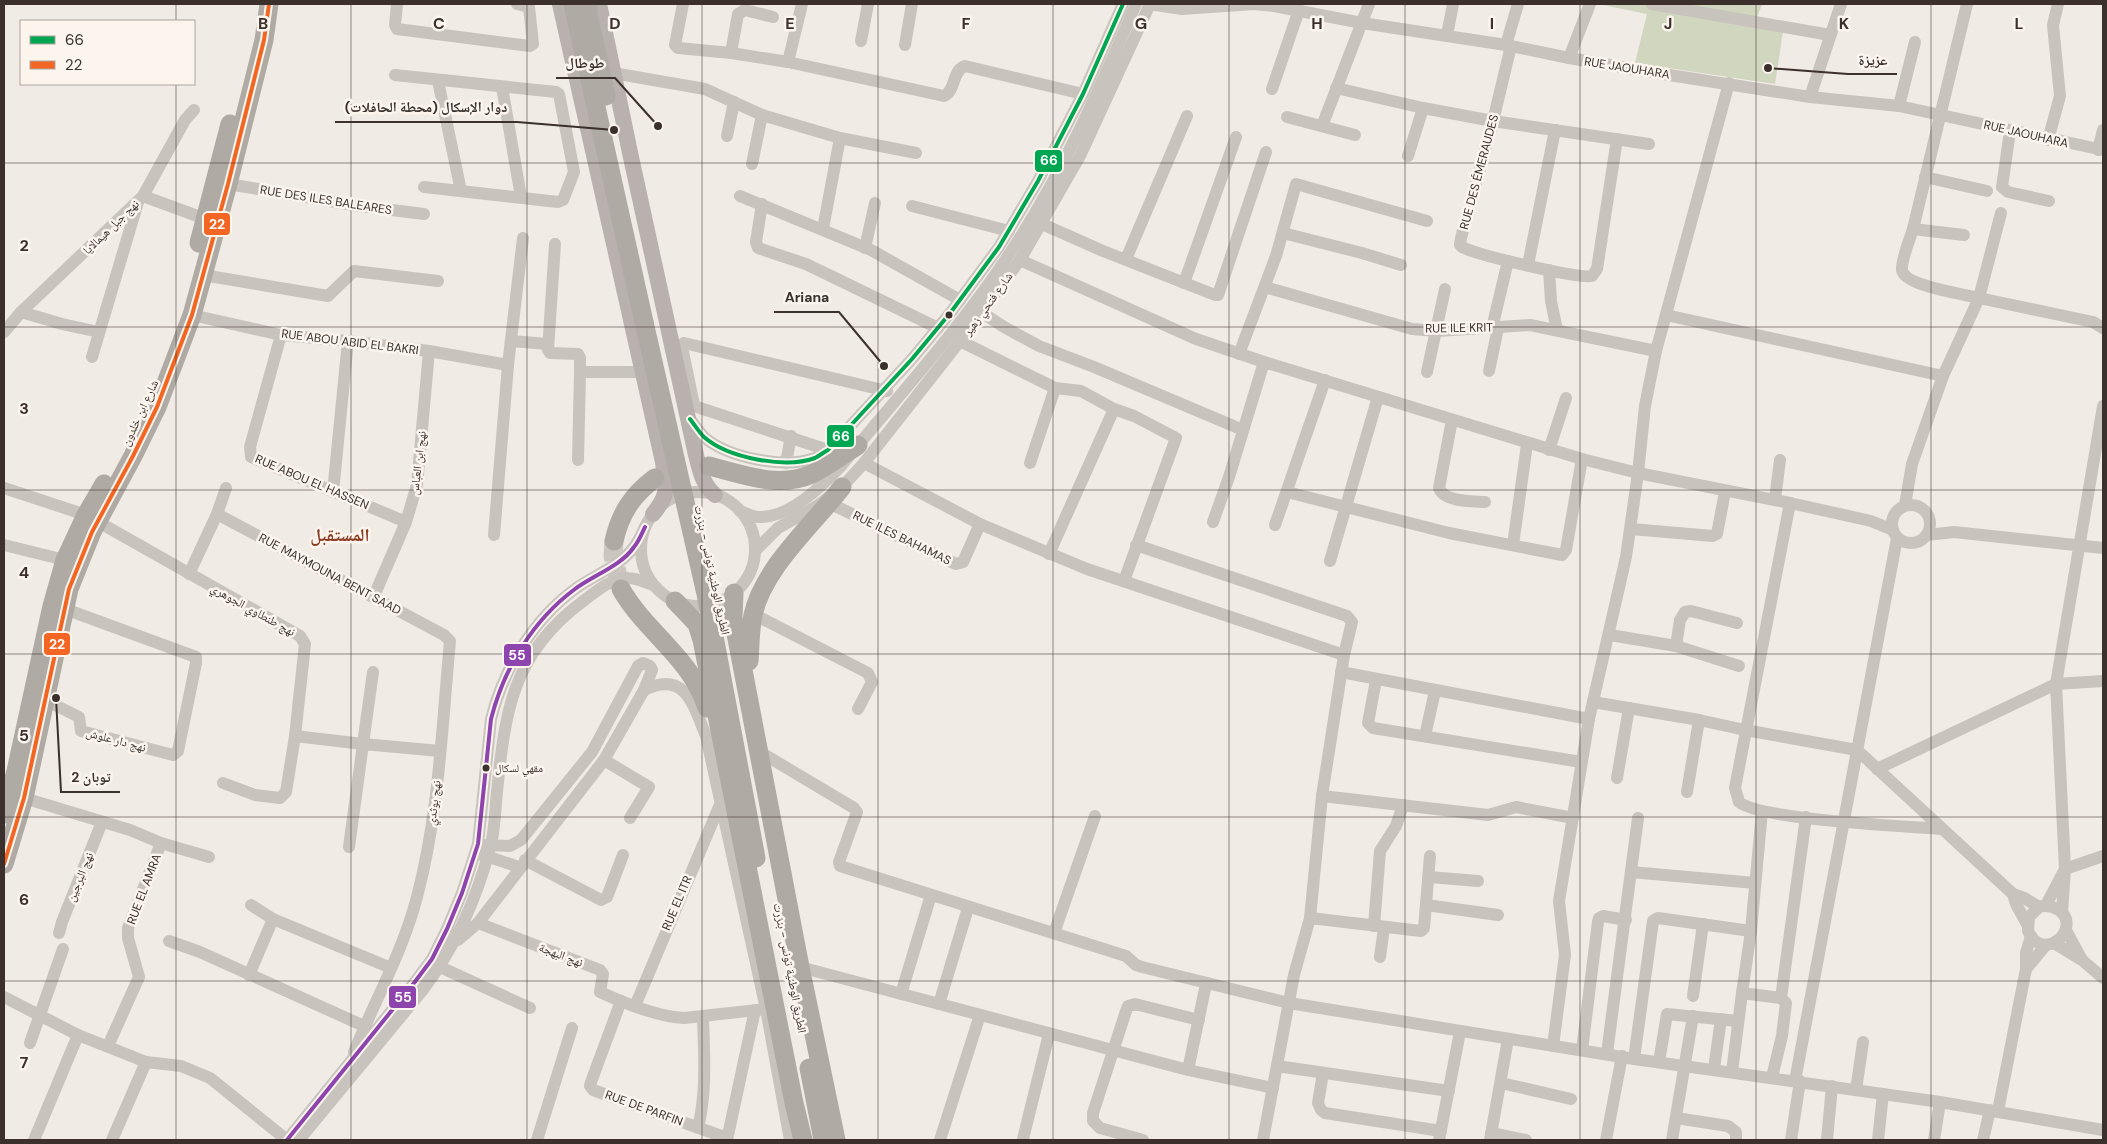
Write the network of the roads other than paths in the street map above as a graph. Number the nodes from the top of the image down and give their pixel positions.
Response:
1 (257, 4) edge
2 (269, 4) edge
3 (397, 4) edge
4 (517, 4) edge
5 (560, 4) edge
6 (683, 4) edge
7 (802, 4) edge
8 (868, 4) edge
9 (912, 4) edge
10 (1123, 4) edge
11 (1136, 4) edge
12 (1149, 4) edge
13 (1369, 4) edge
14 (1453, 4) edge
15 (1518, 4) edge
16 (1590, 4) edge
17 (1652, 4) edge
18 (1840, 4) edge
19 (1967, 4) edge
20 (2058, 4) edge
21 (584, 5) edge
22 (1265, 5) edge
23 (1324, 9) edge
24 (1298, 10) junction
25 (773, 17) dead end
26 (1362, 23) junction
27 (1447, 35) junction
28 (1830, 35) junction
29 (861, 40) dead end
30 (1915, 42) dead end
31 (905, 45) dead end
32 (1509, 45) junction
33 (731, 53) junction
34 (1569, 58) junction
35 (788, 62) junction
36 (613, 74) junction
37 (395, 75) dead end
38 (438, 80) junction
39 (1729, 83) junction
40 (502, 87) junction
41 (1336, 88) junction
42 (1272, 90) dead end
43 (1083, 94) junction
44 (1810, 97) junction
45 (734, 102) junction
46 (1899, 106) junction
47 (1423, 108) junction
48 (194, 110) dead end
49 (1941, 114) junction
50 (762, 115) junction
51 (1187, 116) dead end
52 (1287, 117) dead end
53 (1493, 121) junction
54 (1322, 126) junction
55 (1555, 130) junction
56 (2103, 130) edge
57 (2010, 131) junction
58 (1355, 135) dead end
59 (727, 136) dead end
60 (1236, 137) dead end
61 (840, 138) junction
62 (1617, 139) junction
63 (2048, 140) junction
64 (1649, 144) dead end
65 (592, 146) junction
66 (569, 149) junction
67 (2101, 150) edge
68 (1266, 152) dead end
69 (916, 154) dead end
70 (1408, 156) dead end
71 (752, 164) dead end
72 (1925, 177) junction
73 (228, 184) junction
74 (424, 187) dead end
75 (461, 191) junction
76 (1987, 191) dead end
77 (740, 196) dead end
78 (521, 197) junction
79 (141, 198) junction
80 (2048, 201) dead end
81 (875, 203) dead end
82 (762, 204) junction
83 (912, 206) dead end
84 (2001, 213) dead end
85 (424, 214) dead end
86 (212, 221) junction
87 (1428, 221) dead end
88 (1042, 224) junction
89 (823, 229) junction
90 (1913, 229) junction
91 (1009, 231) junction
92 (1283, 233) junction
93 (1964, 235) dead end
94 (524, 238) dead end
95 (555, 244) dead end
96 (865, 248) junction
97 (1126, 259) junction
98 (1020, 260) junction
99 (1508, 261) junction
100 (1401, 265) dead end
101 (1528, 265) junction
102 (1550, 270) junction
103 (203, 275) junction
104 (438, 281) dead end
105 (1184, 283) junction
106 (1265, 287) junction
107 (1445, 289) dead end
108 (1979, 298) junction
109 (960, 300) junction
110 (22, 312) junction
111 (981, 312) junction
112 (192, 315) junction
113 (1666, 315) junction
114 (650, 321) junction
115 (938, 328) junction
116 (1495, 328) junction
117 (2103, 328) edge
118 (1557, 330) junction
119 (1437, 331) junction
120 (4, 332) edge
121 (99, 332) junction
122 (281, 335) junction
123 (348, 341) junction
124 (511, 341) junction
125 (960, 341) junction
126 (548, 344) junction
127 (1656, 351) junction
128 (429, 352) junction
129 (1239, 354) junction
130 (92, 357) dead end
131 (1264, 362) junction
132 (508, 365) junction
133 (1490, 371) dead end
134 (580, 372) junction
135 (642, 372) junction
136 (1427, 372) dead end
137 (1943, 376) junction
138 (1324, 380) junction
139 (883, 388) junction
140 (1055, 388) junction
141 (898, 396) junction
142 (1378, 397) junction
143 (1566, 398) dead end
144 (2103, 406) edge
145 (1114, 409) junction
146 (690, 419) junction
147 (1452, 420) junction
148 (1243, 430) junction
149 (791, 436) junction
150 (1527, 444) junction
151 (858, 445) junction
152 (828, 450) junction
153 (1549, 450) junction
154 (1582, 459) junction
155 (578, 460) dead end
156 (1780, 460) dead end
157 (786, 462) junction
158 (864, 463) junction
159 (1030, 463) dead end
160 (709, 466) dead end
161 (1638, 473) junction
162 (655, 478) dead end
163 (842, 487) junction
164 (4, 488) edge
165 (226, 488) dead end
166 (333, 492) junction
167 (1287, 492) junction
168 (715, 495) junction
169 (1724, 497) dead end
170 (1776, 499) junction
171 (1485, 502) dead end
172 (830, 503) junction
173 (1790, 503) junction
174 (1911, 505) junction
175 (1344, 507) junction
176 (740, 511) junction
177 (217, 514) junction
178 (92, 518) junction
179 (649, 520) junction
180 (1931, 521) junction
181 (406, 522) junction
182 (1213, 522) dead end
183 (980, 524) junction
184 (1275, 525) dead end
185 (1894, 528) junction
186 (1631, 529) junction
187 (1954, 532) junction
188 (494, 535) dead end
189 (1927, 535) junction
190 (614, 541) tunnel mouth
191 (1914, 543) junction
192 (4, 545) edge
193 (1513, 545) junction
194 (1136, 546) junction
195 (2080, 546) junction
196 (2103, 548) edge
197 (755, 551) junction
198 (1049, 554) junction
199 (65, 560) junction
200 (1330, 561) dead end
201 (1894, 564) junction
202 (189, 574) junction
203 (1124, 582) junction
204 (653, 585) junction
205 (620, 589) tunnel mouth
206 (734, 593) junction
207 (374, 596) junction
208 (675, 601) junction
209 (65, 609) junction
210 (753, 614) junction
211 (1737, 623) dead end
212 (444, 635) joint
213 (1610, 635) junction
214 (1676, 646) junction
215 (1344, 655) junction
216 (1739, 666) dead end
217 (373, 672) dead end
218 (1341, 672) junction
219 (1376, 680) junction
220 (2103, 681) edge
221 (2056, 684) junction
222 (644, 690) junction
223 (1434, 691) junction
224 (45, 700) junction
225 (1592, 702) junction
226 (1629, 708) junction
227 (858, 709) dead end
228 (1589, 719) junction
229 (1699, 720) junction
230 (1746, 730) junction
231 (756, 732) junction
232 (295, 736) junction
233 (1425, 736) junction
234 (363, 744) junction
235 (1857, 750) junction
236 (440, 751) junction
237 (724, 751) junction
238 (760, 752) junction
239 (604, 760) junction
240 (1581, 762) junction
241 (1877, 769) junction
242 (1616, 778) dead end
243 (223, 783) dead end
244 (1687, 792) dead end
245 (1322, 796) junction
246 (24, 798) junction
247 (721, 802) junction
248 (1403, 805) junction
249 (1762, 811) junction
250 (4, 814) edge
251 (1095, 816) dead end
252 (1806, 817) junction
253 (630, 818) dead end
254 (1573, 818) junction
255 (1638, 818) dead end
256 (1844, 821) junction
257 (102, 822) junction
258 (1942, 829) junction
259 (161, 843) junction
260 (349, 847) dead end
261 (476, 848) junction
262 (490, 851) junction
263 (624, 855) dead end
264 (1430, 856) dead end
265 (2103, 856) edge
266 (209, 857) dead end
267 (763, 857) junction
268 (4, 864) edge
269 (522, 864) junction
270 (2065, 869) junction
271 (1631, 872) junction
272 (1429, 877) junction
273 (1478, 881) dead end
274 (1755, 883) junction
275 (2013, 894) junction
276 (931, 895) junction
277 (1426, 904) junction
278 (251, 905) dead end
279 (2043, 906) junction
280 (968, 908) junction
281 (2062, 912) junction
282 (1498, 915) dead end
283 (1310, 918) junction
284 (273, 919) junction
285 (1626, 920) junction
286 (478, 923) junction
287 (1703, 924) junction
288 (1379, 927) junction
289 (2029, 930) junction
290 (2066, 930) junction
291 (1752, 931) junction
292 (59, 933) dead end
293 (1054, 933) junction
294 (169, 941) dead end
295 (455, 943) junction
296 (2050, 944) junction
297 (63, 949) dead end
298 (1380, 957) dead end
299 (2082, 960) junction
300 (440, 967) junction
301 (800, 967) junction
302 (392, 968) junction
303 (2026, 969) junction
304 (249, 975) junction
305 (2103, 978) edge
306 (1206, 984) junction
307 (1742, 993) junction
308 (901, 994) junction
309 (1693, 996) dead end
310 (4, 997) edge
311 (1781, 998) junction
312 (621, 1001) junction
313 (1289, 1003) junction
314 (939, 1004) junction
315 (635, 1006) junction
316 (530, 1008) dead end
317 (760, 1010) junction
318 (40, 1015) junction
319 (980, 1015) junction
320 (1693, 1016) junction
321 (703, 1017) junction
322 (1721, 1019) junction
323 (1199, 1020) junction
324 (1738, 1021) junction
325 (572, 1028) dead end
326 (1460, 1032) junction
327 (373, 1033) junction
328 (1048, 1034) junction
329 (78, 1035) junction
330 (1508, 1039) junction
331 (1863, 1042) dead end
332 (30, 1043) dead end
333 (108, 1046) junction
334 (1552, 1046) junction
335 (1113, 1050) junction
336 (1582, 1050) junction
337 (1607, 1053) junction
338 (1628, 1057) junction
339 (146, 1062) junction
340 (1659, 1062) junction
341 (1278, 1066) junction
342 (1686, 1066) junction
343 (1714, 1069) junction
344 (1188, 1070) junction
345 (1732, 1072) junction
346 (1323, 1073) junction
347 (1772, 1077) junction
348 (1798, 1081) junction
349 (1501, 1083) junction
350 (1832, 1086) junction
351 (1273, 1088) junction
352 (1856, 1090) junction
353 (1449, 1091) junction
354 (1883, 1094) junction
355 (1570, 1099) dead end
356 (1940, 1102) junction
357 (1994, 1110) junction
358 (1676, 1118) junction
359 (698, 1128) junction
360 (2103, 1130) edge
361 (1440, 1136) edge
362 (1490, 1137) edge
363 (1023, 1138) dead end
364 (727, 1139) edge
365 (34, 1140) edge
366 (112, 1140) edge
367 (287, 1140) edge
368 (299, 1140) edge
369 (537, 1140) edge
370 (790, 1140) edge
371 (803, 1140) edge
372 (810, 1140) edge
373 (823, 1140) edge
374 (836, 1140) edge
375 (940, 1140) edge
376 (1143, 1140) edge
377 (1263, 1140) edge
378 (1526, 1140) edge
379 (1606, 1140) edge
380 (1672, 1140) edge
381 (1736, 1140) edge
382 (1791, 1140) edge
383 (1827, 1140) edge
384 (1878, 1140) edge
385 (1934, 1140) edge
386 (1982, 1140) edge

1 - 86 highway, شارع ابن خلدون
2 - 73 highway, شارع ابن خلدون
3 - 4 street
5 - 65 main road
6 - 33 street
7 - 35 street
8 - 29 street
9 - 31 street
10 - 43 street
11 - 141 street, شارع فتحي زهير
12 - 22 street, RUE JAOUHARA
12 - 88 street, شارع فتحي زهير
13 - 26 street
14 - 27 street
15 - 32 street, RUE DES ÉMERAUDES
16 - 34 street
17 - 28 street
18 - 28 street
19 - 49 street
20 - 63 street
21 - 36 main road
21 - 114 highway, الطريق الوطنية تونس - بنزرت
21 - 114 highway, الطريق الوطنية تونس - بنزرت
22 - 24 street, RUE JAOUHARA
23 - 24 street, RUE JAOUHARA
23 - 26 street, RUE JAOUHARA
24 - 42 street
25 - 33 street
26 - 27 street, RUE JAOUHARA
26 - 41 street
27 - 32 street, RUE JAOUHARA
28 - 44 street
30 - 46 street
32 - 34 street, RUE JAOUHARA
32 - 53 street, RUE DES ÉMERAUDES
33 - 35 street
34 - 39 street, RUE JAOUHARA
35 - 43 street
36 - 45 street
36 - 146 main road
37 - 38 street
38 - 40 street
38 - 75 street
39 - 44 street, RUE JAOUHARA
39 - 113 street
40 - 66 street
40 - 78 street
41 - 47 street
41 - 54 street
43 - 91 street
44 - 46 street, RUE JAOUHARA
45 - 50 street
45 - 59 street
46 - 49 street, RUE JAOUHARA
47 - 53 street
47 - 70 street
48 - 79 street
49 - 57 street, RUE JAOUHARA
49 - 72 street
50 - 61 street
50 - 71 street
51 - 97 street
52 - 54 street
53 - 55 street
53 - 99 street, RUE DES ÉMERAUDES
54 - 58 street
55 - 62 street
55 - 101 street
56 - 67 street
57 - 63 street, RUE JAOUHARA
57 - 80 street
60 - 105 street
61 - 69 street
61 - 89 street
62 - 64 street
62 - 102 street, RUE DES ÉMERAUDES
63 - 67 street, RUE JAOUHARA
65 - 66 street
65 - 135 main road
66 - 78 street
68 - 105 street
72 - 76 street
72 - 90 street
73 - 85 street, RUE DES ILES BALEARES
73 - 86 highway, شارع ابن خلدون
74 - 75 street
75 - 78 street
77 - 82 street
79 - 86 street, نهج جبل هيمالايا
79 - 110 street, نهج جبل هيمالايا
79 - 121 street
81 - 96 street
82 - 89 street
82 - 115 street
83 - 91 street
84 - 108 street
86 - 103 highway, شارع ابن خلدون
86 - 178 highway, شارع ابن خلدون
87 - 92 street
88 - 97 street
88 - 98 street, شارع فتحي زهير
89 - 96 street
90 - 93 street
90 - 108 street
91 - 109 street
92 - 100 street
92 - 106 street
94 - 124 street
95 - 126 street
96 - 109 street
97 - 105 street
98 - 111 street, شارع فتحي زهير
98 - 129 street
99 - 101 street, RUE DES ÉMERAUDES
99 - 116 street
101 - 102 street, RUE DES ÉMERAUDES
102 - 118 street
103 - 104 street
103 - 112 highway, شارع ابن خلدون
106 - 119 street, RUE ILE KRIT
106 - 129 street
107 - 119 street
108 - 117 street
108 - 137 street
109 - 115 street
110 - 120 street, نهج جبل هيمالايا
110 - 121 street
111 - 125 street, شارع فتحي زهير
111 - 148 street
112 - 122 street, RUE ABOU ABID EL BAKRI
112 - 178 highway, شارع ابن خلدون
113 - 127 street
113 - 137 street
114 - 267 highway, الطريق الوطنية تونس - بنزرت, bridge
115 - 139 street
116 - 118 street, RUE ILE KRIT
116 - 119 street, RUE ILE KRIT
116 - 133 street
118 - 127 street, RUE ILE KRIT
119 - 136 street
121 - 130 street
122 - 123 street, RUE ABOU ABID EL BAKRI
122 - 166 street, RUE ABOU EL HASSEN
123 - 128 street, RUE ABOU ABID EL BAKRI
123 - 166 street
124 - 126 street
124 - 132 street
125 - 140 street
125 - 158 street, شارع فتحي زهير
126 - 134 street
127 - 161 street
128 - 132 street, RUE ABOU ABID EL BAKRI
128 - 181 street, نهج ابن العباس
129 - 131 street
131 - 138 street
131 - 148 street
132 - 188 street
134 - 135 street
134 - 155 street
135 - 179 main road
137 - 174 street
138 - 142 street
138 - 167 street
139 - 141 street
139 - 149 street
139 - 152 street
140 - 145 street
140 - 159 street
141 - 151 street, شارع فتحي زهير
142 - 147 street
142 - 175 street
143 - 153 street
144 - 195 street
145 - 194 street
145 - 198 street
146 - 157 street
146 - 168 main road
147 - 150 street
147 - 171 street
148 - 182 street
149 - 152 street
149 - 157 street
150 - 153 street
150 - 193 street
151 - 160 highway
151 - 176 street, شارع فتحي زهير
152 - 157 street
153 - 154 street
154 - 161 street
154 - 193 street
156 - 170 street
158 - 163 street, شارع فتحي زهير
158 - 183 street
161 - 170 street
161 - 186 street
162 - 190 highway
163 - 172 highway
163 - 197 street, شارع فتحي زهير
164 - 178 street, نهج طنطاوي الجوهري
165 - 177 street
166 - 181 street, RUE ABOU EL HASSEN
167 - 175 street
167 - 184 street
168 - 176 street
168 - 179 street
169 - 186 street
170 - 173 street
172 - 183 street, RUE ILES BAHAMAS
172 - 210 highway
173 - 185 street
173 - 230 street
174 - 180 street
174 - 185 street
175 - 193 street
175 - 200 street
176 - 197 street
177 - 202 street
177 - 207 street, RUE MAYMOUNA BENT SAAD
178 - 199 highway, شارع ابن خلدون
178 - 202 street, نهج طنطاوي الجوهري
178 - 209 highway, شارع ابن خلدون
179 - 204 street
179 - 261 street
180 - 187 street
180 - 189 street
181 - 207 street, نهج ابن العباس
183 - 198 street
185 - 191 street
185 - 201 street
186 - 213 street
187 - 189 street
187 - 195 street
189 - 191 street
191 - 201 street
192 - 199 street
194 - 203 street
194 - 215 street
195 - 196 street
195 - 221 street
197 - 206 street
198 - 203 street
199 - 250 highway, شارع ابن خلدون
201 - 235 street
202 - 232 street, نهج طنطاوي الجوهري
203 - 215 street
204 - 208 street
204 - 262 street
205 - 237 highway
206 - 208 street
206 - 231 highway
207 - 212 street, RUE MAYMOUNA BENT SAAD
208 - 237 highway
209 - 224 highway, شارع ابن خلدون
209 - 224 street, نهج دار علوش
210 - 227 street
210 - 231 highway
211 - 214 street
212 - 236 street, نهج بوثدي
213 - 214 street
213 - 225 street
214 - 216 street
215 - 218 street
217 - 234 street
218 - 219 street
218 - 245 street
219 - 223 street
219 - 233 street
220 - 221 street
221 - 241 street
221 - 270 street
222 - 239 street
222 - 247 street
222 - 262 street
223 - 228 street
223 - 233 street
224 - 246 highway, شارع ابن خلدون
225 - 226 street
225 - 228 street
226 - 229 street
226 - 242 street
228 - 240 street
229 - 230 street
229 - 244 street
230 - 235 street
230 - 249 street
231 - 238 highway
232 - 234 street
232 - 243 street
233 - 240 street
234 - 236 street
234 - 260 street
235 - 241 street
235 - 256 street
236 - 302 street, نهج بوثدي
237 - 371 highway
238 - 276 street
238 - 301 highway
239 - 253 street
239 - 269 street
240 - 254 street
241 - 258 street
245 - 248 street
245 - 283 street
246 - 257 street
246 - 268 highway, شارع ابن خلدون
247 - 315 street, RUE EL ITR
247 - 317 street
248 - 254 street
248 - 288 street
249 - 252 street
249 - 274 street
251 - 293 street
252 - 256 street
252 - 311 street
254 - 334 street
255 - 271 street
256 - 258 street
256 - 348 street
257 - 259 street
257 - 292 street, نهج البرجين
258 - 275 street
259 - 266 street
259 - 333 street, RUE EL AMRA
261 - 262 street
261 - 327 street
262 - 269 street
262 - 295 street
263 - 269 street
264 - 272 street
265 - 270 street
267 - 372 highway, الطريق الوطنية تونس - بنزرت
267 - 373 highway, الطريق الوطنية تونس - بنزرت
269 - 286 street
270 - 279 street
270 - 281 street
271 - 274 street
271 - 285 street
272 - 273 street
272 - 277 street
274 - 291 street
275 - 279 street
275 - 289 street
276 - 280 street
276 - 308 street
277 - 282 street
277 - 288 street
278 - 284 street
279 - 281 street
279 - 289 street
280 - 293 street
280 - 314 street
281 - 290 street
283 - 288 street
283 - 313 street
284 - 302 street
284 - 304 street
285 - 336 street
285 - 337 street
286 - 295 street
286 - 312 street, نهج البهجة
287 - 291 street
287 - 309 street
287 - 338 street
288 - 298 street
289 - 296 street
289 - 303 street
290 - 296 street
290 - 299 street
291 - 307 street
293 - 306 street
294 - 304 street
295 - 300 street
296 - 299 street
296 - 303 street
297 - 318 street
299 - 305 street
300 - 316 street
300 - 327 street
301 - 308 street
301 - 374 highway
302 - 327 street, نهج بوثدي
303 - 357 street
304 - 327 street
306 - 313 street
306 - 323 street
307 - 311 street
307 - 324 street
308 - 314 street
310 - 318 street
311 - 347 street
312 - 315 street
312 - 359 street, RUE DE PARFIN
313 - 326 street
313 - 341 street
314 - 319 street
315 - 321 street
317 - 321 street
317 - 364 street
317 - 370 street
318 - 329 street
318 - 332 street
319 - 328 street
319 - 375 street
320 - 322 street
320 - 340 street
320 - 342 street
321 - 359 street
322 - 324 street
322 - 343 street
323 - 335 street
323 - 344 street
324 - 345 street
325 - 369 street
326 - 330 street
326 - 353 street
327 - 367 street
327 - 368 street
328 - 335 street
328 - 363 street
329 - 333 street
329 - 365 street
330 - 334 street
330 - 349 street
331 - 352 street
333 - 339 street
334 - 336 street
335 - 344 street
335 - 376 street
336 - 337 street
337 - 338 street
338 - 340 street
338 - 379 street
339 - 366 street
339 - 367 street
340 - 342 street
341 - 346 street
341 - 351 street
342 - 343 street
342 - 358 street
343 - 345 street
344 - 351 street
345 - 347 street
346 - 353 street
346 - 361 street
347 - 348 street
348 - 350 street
348 - 382 street
349 - 355 street
349 - 362 street
350 - 352 street
350 - 383 street
351 - 377 street
352 - 354 street
353 - 361 street
354 - 356 street
354 - 384 street
356 - 357 street
356 - 385 street
357 - 360 street
357 - 386 street
358 - 380 street
358 - 381 street
359 - 364 street, RUE DE PARFIN
362 - 378 street

